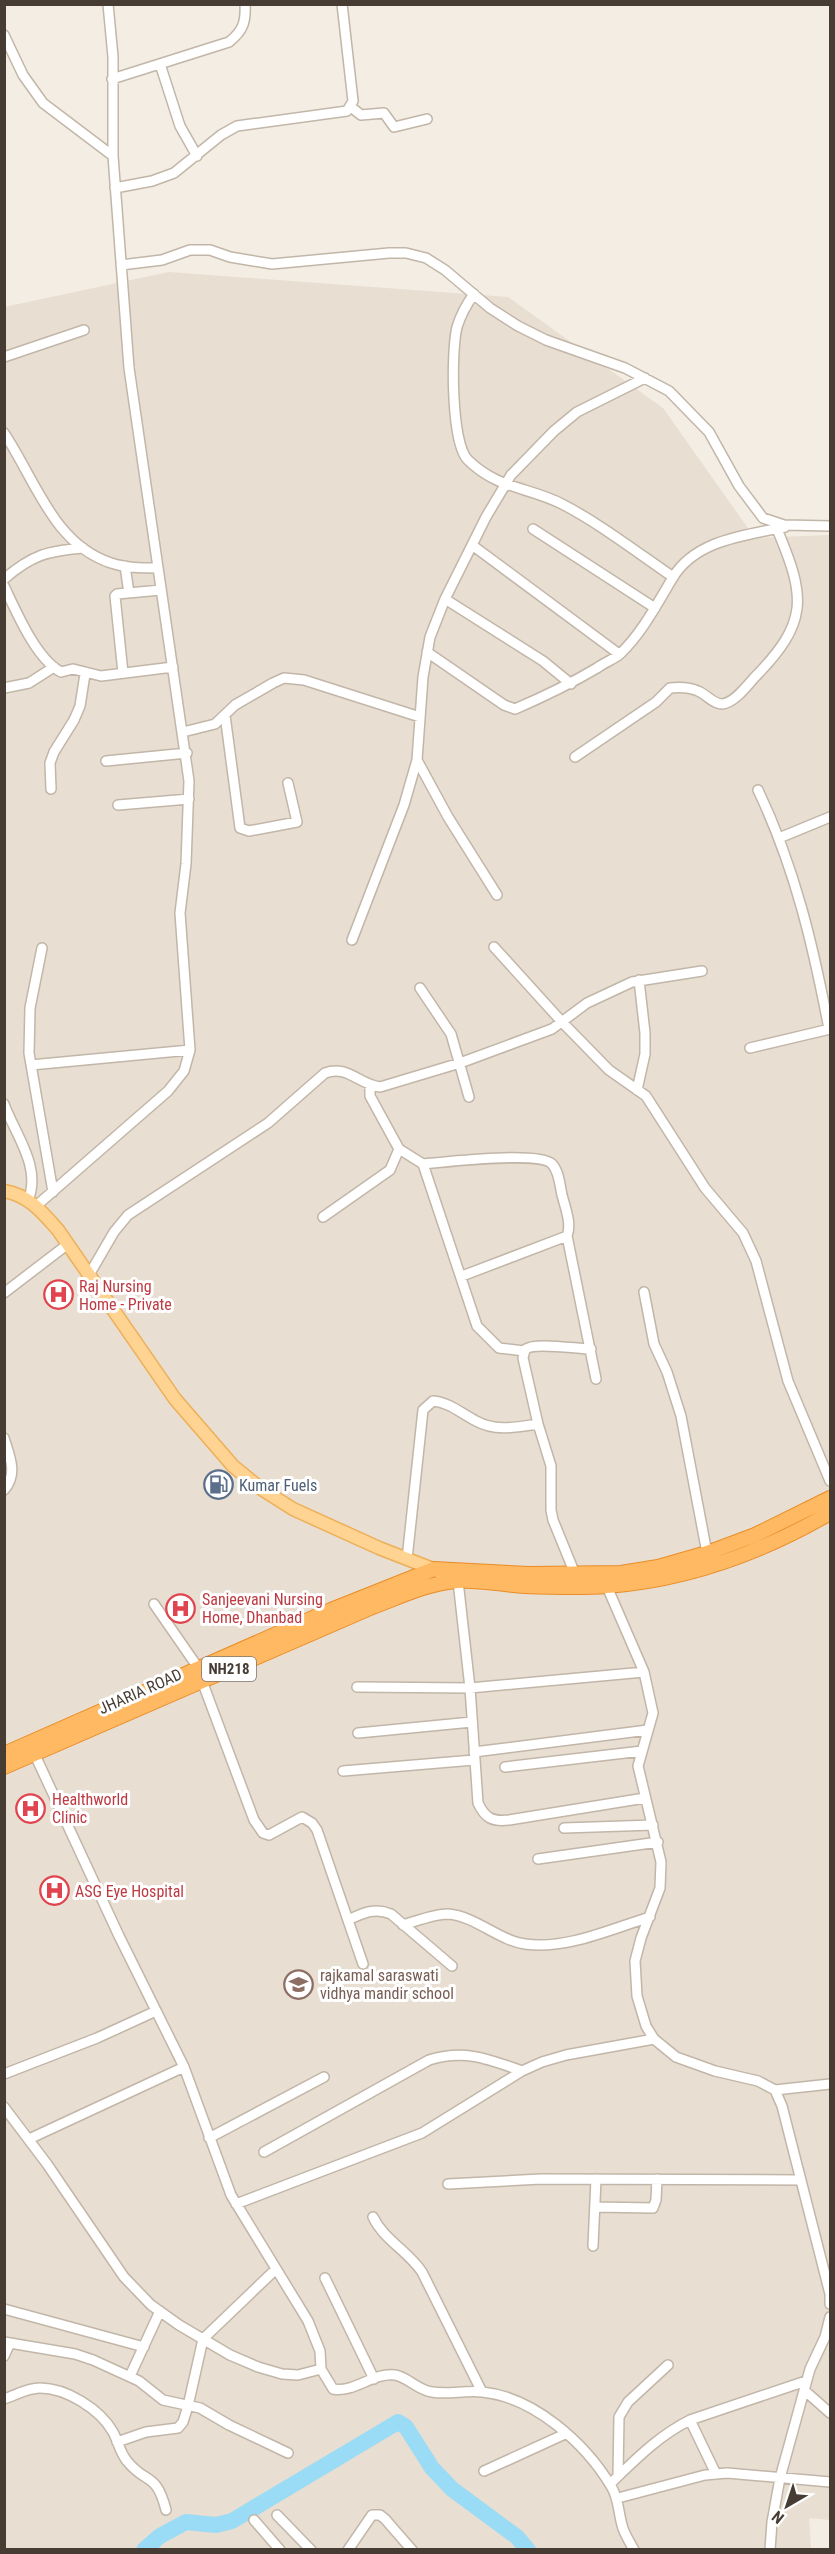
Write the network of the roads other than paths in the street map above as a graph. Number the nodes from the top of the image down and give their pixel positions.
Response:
1 (108, 4) edge
2 (245, 4) edge
3 (342, 4) edge
4 (4, 35) edge
5 (160, 64) junction
6 (112, 79) junction
7 (351, 107) junction
8 (427, 119) dead end
9 (113, 156) junction
10 (197, 156) junction
11 (115, 188) junction
12 (121, 265) junction
13 (474, 294) junction
14 (84, 330) dead end
15 (4, 357) edge
16 (645, 378) junction
17 (4, 433) edge
18 (504, 485) junction
19 (795, 525) junction
20 (831, 526) edge
21 (533, 529) dead end
22 (777, 529) junction
23 (472, 545) junction
24 (82, 548) junction
25 (124, 566) junction
26 (158, 568) junction
27 (673, 577) junction
28 (4, 579) edge
29 (4, 586) edge
30 (161, 590) junction
31 (129, 593) junction
32 (445, 598) junction
33 (655, 608) junction
34 (427, 652) junction
35 (619, 654) junction
36 (54, 667) junction
37 (173, 667) junction
38 (123, 673) junction
39 (85, 674) junction
40 (571, 684) junction
41 (4, 688) edge
42 (225, 715) junction
43 (420, 717) junction
44 (183, 732) junction
45 (187, 753) junction
46 (574, 757) dead end
47 (417, 760) junction
48 (106, 761) dead end
49 (288, 783) dead end
50 (51, 789) dead end
51 (758, 790) dead end
52 (189, 800) junction
53 (118, 805) dead end
54 (831, 817) edge
55 (779, 838) junction
56 (497, 895) dead end
57 (352, 940) dead end
58 (494, 947) dead end
59 (42, 948) dead end
60 (702, 972) dead end
61 (639, 980) junction
62 (420, 988) dead end
63 (562, 1022) junction
64 (830, 1029) edge
65 (750, 1048) dead end
66 (190, 1050) junction
67 (460, 1063) junction
68 (31, 1065) junction
69 (370, 1086) junction
70 (637, 1090) junction
71 (469, 1097) dead end
72 (4, 1104) edge
73 (399, 1149) junction
74 (423, 1164) junction
75 (4, 1191) edge
76 (53, 1192) junction
77 (32, 1203) junction
78 (323, 1217) dead end
79 (567, 1236) junction
80 (68, 1244) junction
81 (89, 1275) junction
82 (462, 1276) junction
83 (644, 1292) dead end
84 (4, 1293) edge
85 (591, 1350) junction
86 (524, 1351) junction
87 (596, 1379) dead end
88 (538, 1424) junction
89 (4, 1438) edge
90 (831, 1481) edge
91 (4, 1490) edge
92 (831, 1498) edge
93 (831, 1514) edge
94 (707, 1553) junction
95 (407, 1559) junction
96 (434, 1569) junction
97 (574, 1574) junction
98 (604, 1580) junction
99 (458, 1581) junction
100 (154, 1604) dead end
101 (644, 1672) junction
102 (201, 1675) junction
103 (357, 1687) dead end
104 (470, 1688) junction
105 (472, 1722) junction
106 (648, 1730) junction
107 (358, 1733) dead end
108 (642, 1751) junction
109 (4, 1754) edge
110 (35, 1755) junction
111 (474, 1756) junction
112 (4, 1767) edge
113 (506, 1767) dead end
114 (343, 1771) dead end
115 (645, 1798) junction
116 (653, 1825) junction
117 (564, 1828) dead end
118 (658, 1842) junction
119 (538, 1859) dead end
120 (650, 1917) junction
121 (348, 1920) junction
122 (404, 1925) junction
123 (363, 1964) dead end
124 (452, 1966) dead end
125 (156, 2011) junction
126 (654, 2039) junction
127 (184, 2067) junction
128 (522, 2072) junction
129 (4, 2074) edge
130 (324, 2077) dead end
131 (831, 2084) edge
132 (775, 2090) junction
133 (4, 2107) edge
134 (209, 2138) junction
135 (29, 2139) junction
136 (264, 2152) dead end
137 (596, 2179) junction
138 (657, 2179) junction
139 (801, 2180) junction
140 (448, 2184) dead end
141 (236, 2204) junction
142 (595, 2207) junction
143 (373, 2217) dead end
144 (594, 2246) dead end
145 (276, 2269) junction
146 (325, 2278) dead end
147 (831, 2304) edge
148 (4, 2309) edge
149 (160, 2311) junction
150 (831, 2317) edge
151 (203, 2339) junction
152 (7, 2343) edge
153 (144, 2347) junction
154 (4, 2356) edge
155 (668, 2365) dead end
156 (321, 2369) junction
157 (130, 2376) junction
158 (374, 2379) junction
159 (805, 2386) junction
160 (482, 2392) junction
161 (4, 2399) edge
162 (188, 2406) junction
163 (831, 2413) edge
164 (690, 2420) junction
165 (565, 2433) junction
166 (117, 2442) junction
167 (288, 2452) dead end
168 (484, 2471) dead end
169 (716, 2474) junction
170 (618, 2476) junction
171 (780, 2478) junction
172 (831, 2482) edge
173 (610, 2484) junction
174 (618, 2498) junction
175 (166, 2510) dead end
176 (277, 2515) dead end
177 (254, 2520) dead end
178 (280, 2550) edge
179 (311, 2550) edge
180 (348, 2550) edge
181 (412, 2550) edge
182 (634, 2550) edge
183 (770, 2550) edge

1 - 6 street
2 - 5 street
3 - 7 street
4 - 9 street
5 - 6 street
5 - 10 street
6 - 9 street
7 - 8 street
7 - 10 street
9 - 11 street
10 - 11 street
11 - 12 street
12 - 13 street
12 - 26 street
13 - 16 street
13 - 18 street
14 - 15 street
16 - 18 street
16 - 19 street
17 - 24 street
18 - 23 street
18 - 27 street
19 - 20 street
19 - 22 street
21 - 33 street
22 - 27 street
22 - 46 street
23 - 32 street
23 - 35 street
24 - 25 street
24 - 28 street
25 - 26 street
25 - 31 street
26 - 30 street
27 - 33 street
29 - 36 street
30 - 31 street
30 - 37 street
31 - 38 street
32 - 34 street
32 - 40 street
33 - 35 street
34 - 40 street
34 - 43 street
35 - 40 street
36 - 39 street
36 - 41 street
37 - 38 street
37 - 44 street
38 - 39 street
39 - 50 street
42 - 43 street
42 - 44 street
42 - 49 street
43 - 47 street
44 - 45 street
45 - 48 street
45 - 52 street
47 - 56 street
47 - 57 street
51 - 55 street
52 - 53 street
52 - 66 street
54 - 55 street
55 - 64 street
58 - 63 street
59 - 68 street
60 - 61 street
61 - 63 street
61 - 70 street
62 - 67 street
63 - 67 street
63 - 70 street
64 - 65 street
66 - 68 street
66 - 76 street
67 - 69 street
67 - 71 street
68 - 76 street
69 - 73 street
69 - 81 street
70 - 90 street
72 - 77 street
73 - 74 street
73 - 78 street
74 - 79 street
74 - 82 street
75 - 77 main road
76 - 77 street
77 - 80 main road
79 - 82 street
79 - 85 street
80 - 81 main road
80 - 84 street
81 - 95 main road
82 - 86 street
83 - 94 street
85 - 86 street
85 - 87 street
86 - 88 street
88 - 95 street
88 - 97 street
89 - 91 street
92 - 94 highway, NH218
93 - 98 highway, NH218
94 - 98 highway, NH218
95 - 96 main road
96 - 97 highway, NH218
96 - 99 main road
96 - 102 highway, JHARIA ROAD / NH218
97 - 98 highway, NH218
98 - 99 highway, NH218
98 - 101 street
99 - 102 highway, JHARIA ROAD / NH218
99 - 104 street
100 - 102 street
101 - 104 street
101 - 106 street
102 - 109 highway, JHARIA ROAD / NH218
102 - 110 highway, JHARIA ROAD / NH218
102 - 121 street
103 - 104 street
104 - 105 street
105 - 107 street
105 - 111 street
106 - 108 street
106 - 111 street
108 - 113 street
108 - 115 street
110 - 112 highway, JHARIA ROAD / NH218
110 - 125 street
111 - 114 street
111 - 115 street
115 - 116 street
116 - 117 street
116 - 118 street
118 - 119 street
118 - 120 street
120 - 122 street
120 - 126 street
121 - 122 street
121 - 123 street
122 - 124 street
125 - 127 street
125 - 129 street
126 - 128 street
126 - 132 street
127 - 134 street
127 - 135 street
128 - 136 street
128 - 141 street
130 - 134 street
131 - 132 street
132 - 139 street
133 - 135 street
134 - 141 street
135 - 149 street
137 - 138 street
137 - 140 street
137 - 142 street
138 - 139 street
138 - 142 street
139 - 147 street
141 - 145 street
142 - 144 street
143 - 160 street
145 - 151 street
145 - 156 street
146 - 158 street
148 - 153 street
149 - 151 street
149 - 153 street
150 - 159 street
151 - 156 street
151 - 162 street
152 - 154 street
152 - 157 street
153 - 157 street
155 - 170 street
156 - 158 street
157 - 162 street
158 - 160 street
159 - 163 street
159 - 164 street
159 - 171 street
160 - 165 street
161 - 166 street
162 - 166 street
162 - 167 street
164 - 169 street
164 - 170 street
165 - 168 street
165 - 173 street
166 - 175 street
169 - 171 street
169 - 174 street
170 - 173 street
171 - 172 street
171 - 183 street
173 - 174 street
174 - 182 street
176 - 179 street
177 - 178 street
180 - 181 street

